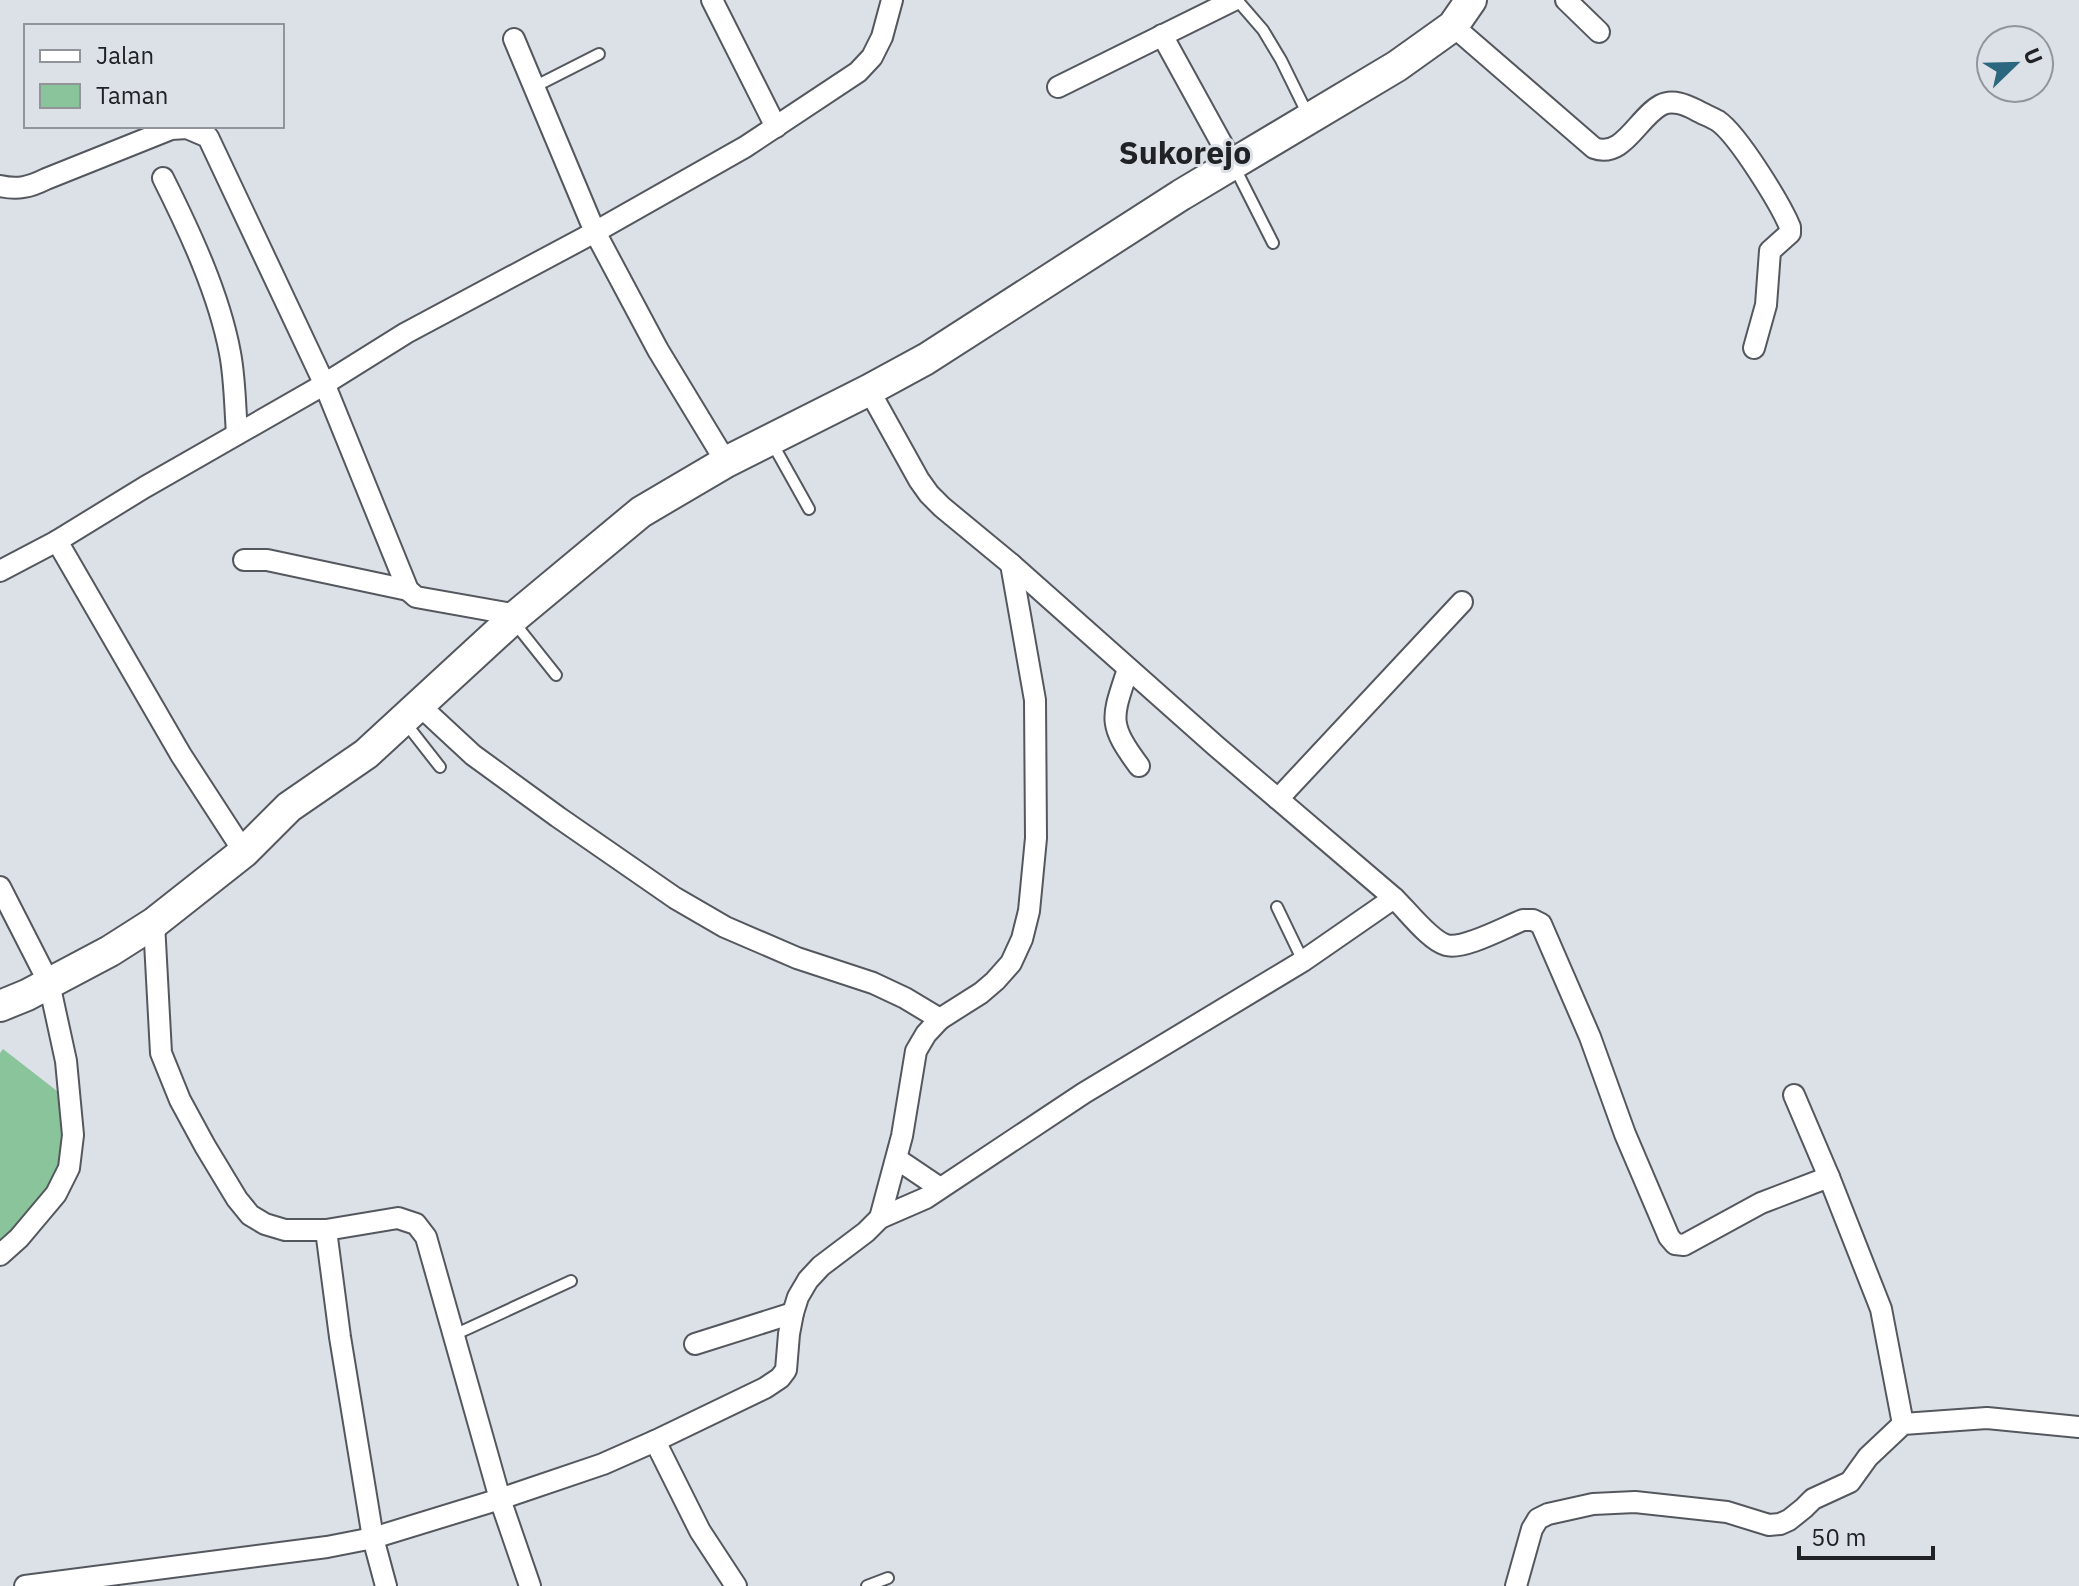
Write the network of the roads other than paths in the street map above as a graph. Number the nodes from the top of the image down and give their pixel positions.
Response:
1 (712, 0) edge
2 (892, 0) edge
3 (1236, 0) edge
4 (1471, 0) edge
5 (1566, 0) edge
6 (1453, 26) junction
7 (1599, 32) dead end
8 (1162, 35) junction
9 (514, 39) dead end
10 (599, 54) dead end
11 (534, 87) junction
12 (1058, 87) dead end
13 (1310, 118) junction
14 (776, 127) junction
15 (1233, 164) junction
16 (163, 178) dead end
17 (0, 186) edge
18 (595, 232) junction
19 (1273, 243) dead end
20 (1754, 348) dead end
21 (324, 383) junction
22 (869, 390) junction
23 (237, 434) junction
24 (770, 439) junction
25 (726, 462) junction
26 (809, 509) dead end
27 (57, 541) junction
28 (244, 560) dead end
29 (1011, 564) junction
30 (0, 571) edge
31 (408, 590) junction
32 (1462, 602) dead end
33 (514, 617) junction
34 (1128, 669) junction
35 (556, 675) dead end
36 (410, 712) junction
37 (1139, 766) dead end
38 (440, 767) dead end
39 (1278, 799) junction
40 (244, 852) junction
41 (0, 887) edge
42 (1394, 898) junction
43 (1277, 907) dead end
44 (154, 923) junction
45 (1303, 961) junction
46 (49, 983) junction
47 (0, 1006) edge
48 (940, 1019) junction
49 (1794, 1095) dead end
50 (897, 1159) junction
51 (1829, 1177) junction
52 (940, 1188) junction
53 (880, 1218) junction
54 (326, 1230) junction
55 (0, 1255) edge
56 (571, 1281) dead end
57 (793, 1313) junction
58 (454, 1335) junction
59 (695, 1344) dead end
60 (1903, 1424) junction
61 (2079, 1427) edge
62 (655, 1441) junction
63 (500, 1499) junction
64 (373, 1538) junction
65 (888, 1578) dead end
66 (25, 1586) edge
67 (386, 1586) edge
68 (530, 1586) edge
69 (736, 1586) edge
70 (867, 1586) edge
71 (1516, 1586) edge

1 - 14 street
2 - 14 street
3 - 8 street
3 - 13 lane
4 - 6 street
5 - 7 street
6 - 13 street
6 - 20 street
8 - 12 street
8 - 15 street
9 - 11 street
10 - 11 lane
11 - 18 street
13 - 15 street
14 - 18 street
15 - 19 lane
15 - 22 street
16 - 23 street
17 - 21 street
18 - 21 street
18 - 25 street
21 - 23 street
21 - 31 street
22 - 24 street
22 - 29 street
23 - 27 street
24 - 25 street
24 - 26 lane
25 - 33 street
27 - 30 street
27 - 40 street
28 - 31 street
29 - 34 street
29 - 48 street
31 - 33 street
32 - 39 street
33 - 35 lane
33 - 36 street
34 - 37 street
34 - 39 street
36 - 38 lane
36 - 40 street
36 - 48 street
39 - 42 street
40 - 44 street
41 - 46 street
42 - 45 street
42 - 51 street
43 - 45 lane
44 - 46 street
44 - 54 street
45 - 52 street
46 - 47 street
46 - 55 street
48 - 50 street
49 - 51 street
50 - 52 street
50 - 53 street
51 - 60 street
52 - 53 street
53 - 57 street
54 - 58 street
54 - 64 street
56 - 58 lane
57 - 59 street
57 - 62 street
58 - 63 street
60 - 61 street
60 - 71 street
62 - 63 street
62 - 69 street
63 - 64 street
63 - 68 street
64 - 66 street
64 - 67 street
65 - 70 lane

